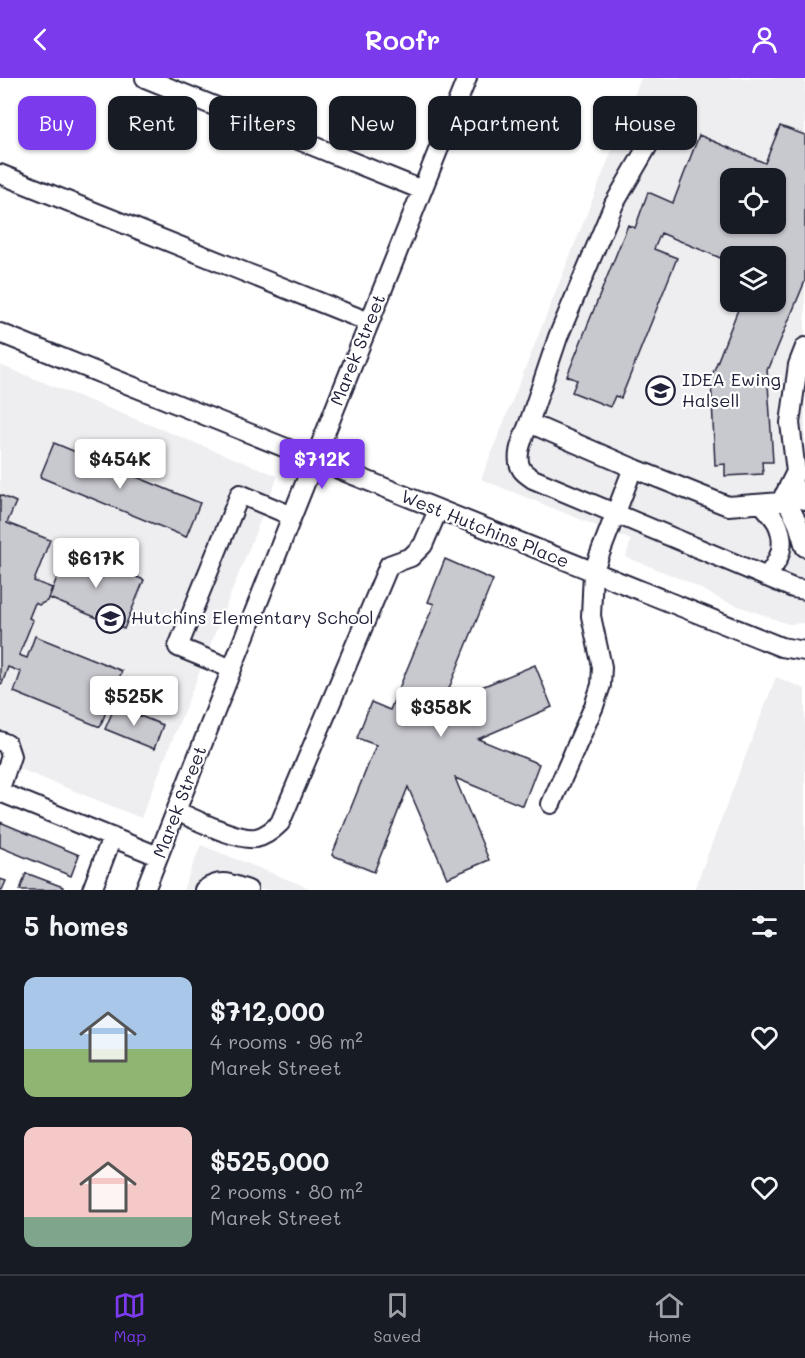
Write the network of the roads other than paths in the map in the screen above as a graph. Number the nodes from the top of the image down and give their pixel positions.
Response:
1 (145, 78) edge
2 (467, 78) edge
3 (645, 150) edge
4 (0, 174) edge
5 (422, 190) junction
6 (369, 322) junction
7 (0, 333) edge
8 (805, 347) edge
9 (529, 423) junction
10 (314, 460) junction
11 (633, 468) junction
12 (788, 488) junction
13 (805, 500) edge
14 (762, 504) junction
15 (438, 510) junction
16 (615, 513) junction
17 (292, 516) junction
18 (805, 547) edge
19 (593, 572) junction
20 (766, 576) junction
21 (805, 590) edge
22 (805, 651) edge
23 (232, 669) junction
24 (4, 742) edge
25 (0, 791) edge
26 (551, 804) dead end
27 (176, 811) junction
28 (112, 837) junction
29 (158, 856) junction
30 (92, 890) edge
31 (145, 890) edge
32 (204, 890) edge
33 (248, 890) edge

1 - 5 street
2 - 5 street, Marek Street
3 - 9 street
4 - 6 street
5 - 6 street, Marek Street
6 - 10 street, Marek Street
7 - 10 street, West Hutchins Place
8 - 12 street
9 - 11 street
9 - 16 street
10 - 15 street, West Hutchins Place
10 - 17 street, Marek Street
11 - 14 street
11 - 16 street
12 - 13 street
12 - 14 street
12 - 18 street
14 - 20 street
15 - 19 street, West Hutchins Place
15 - 27 street
16 - 19 street
16 - 20 street
17 - 23 street, Marek Street
17 - 23 street
19 - 22 street, West Hutchins Place
19 - 26 street
20 - 21 street
23 - 27 street, Marek Street
24 - 25 street
25 - 28 street
27 - 29 street, Marek Street
28 - 29 street
28 - 30 street
29 - 31 street, Marek Street
32 - 33 street

